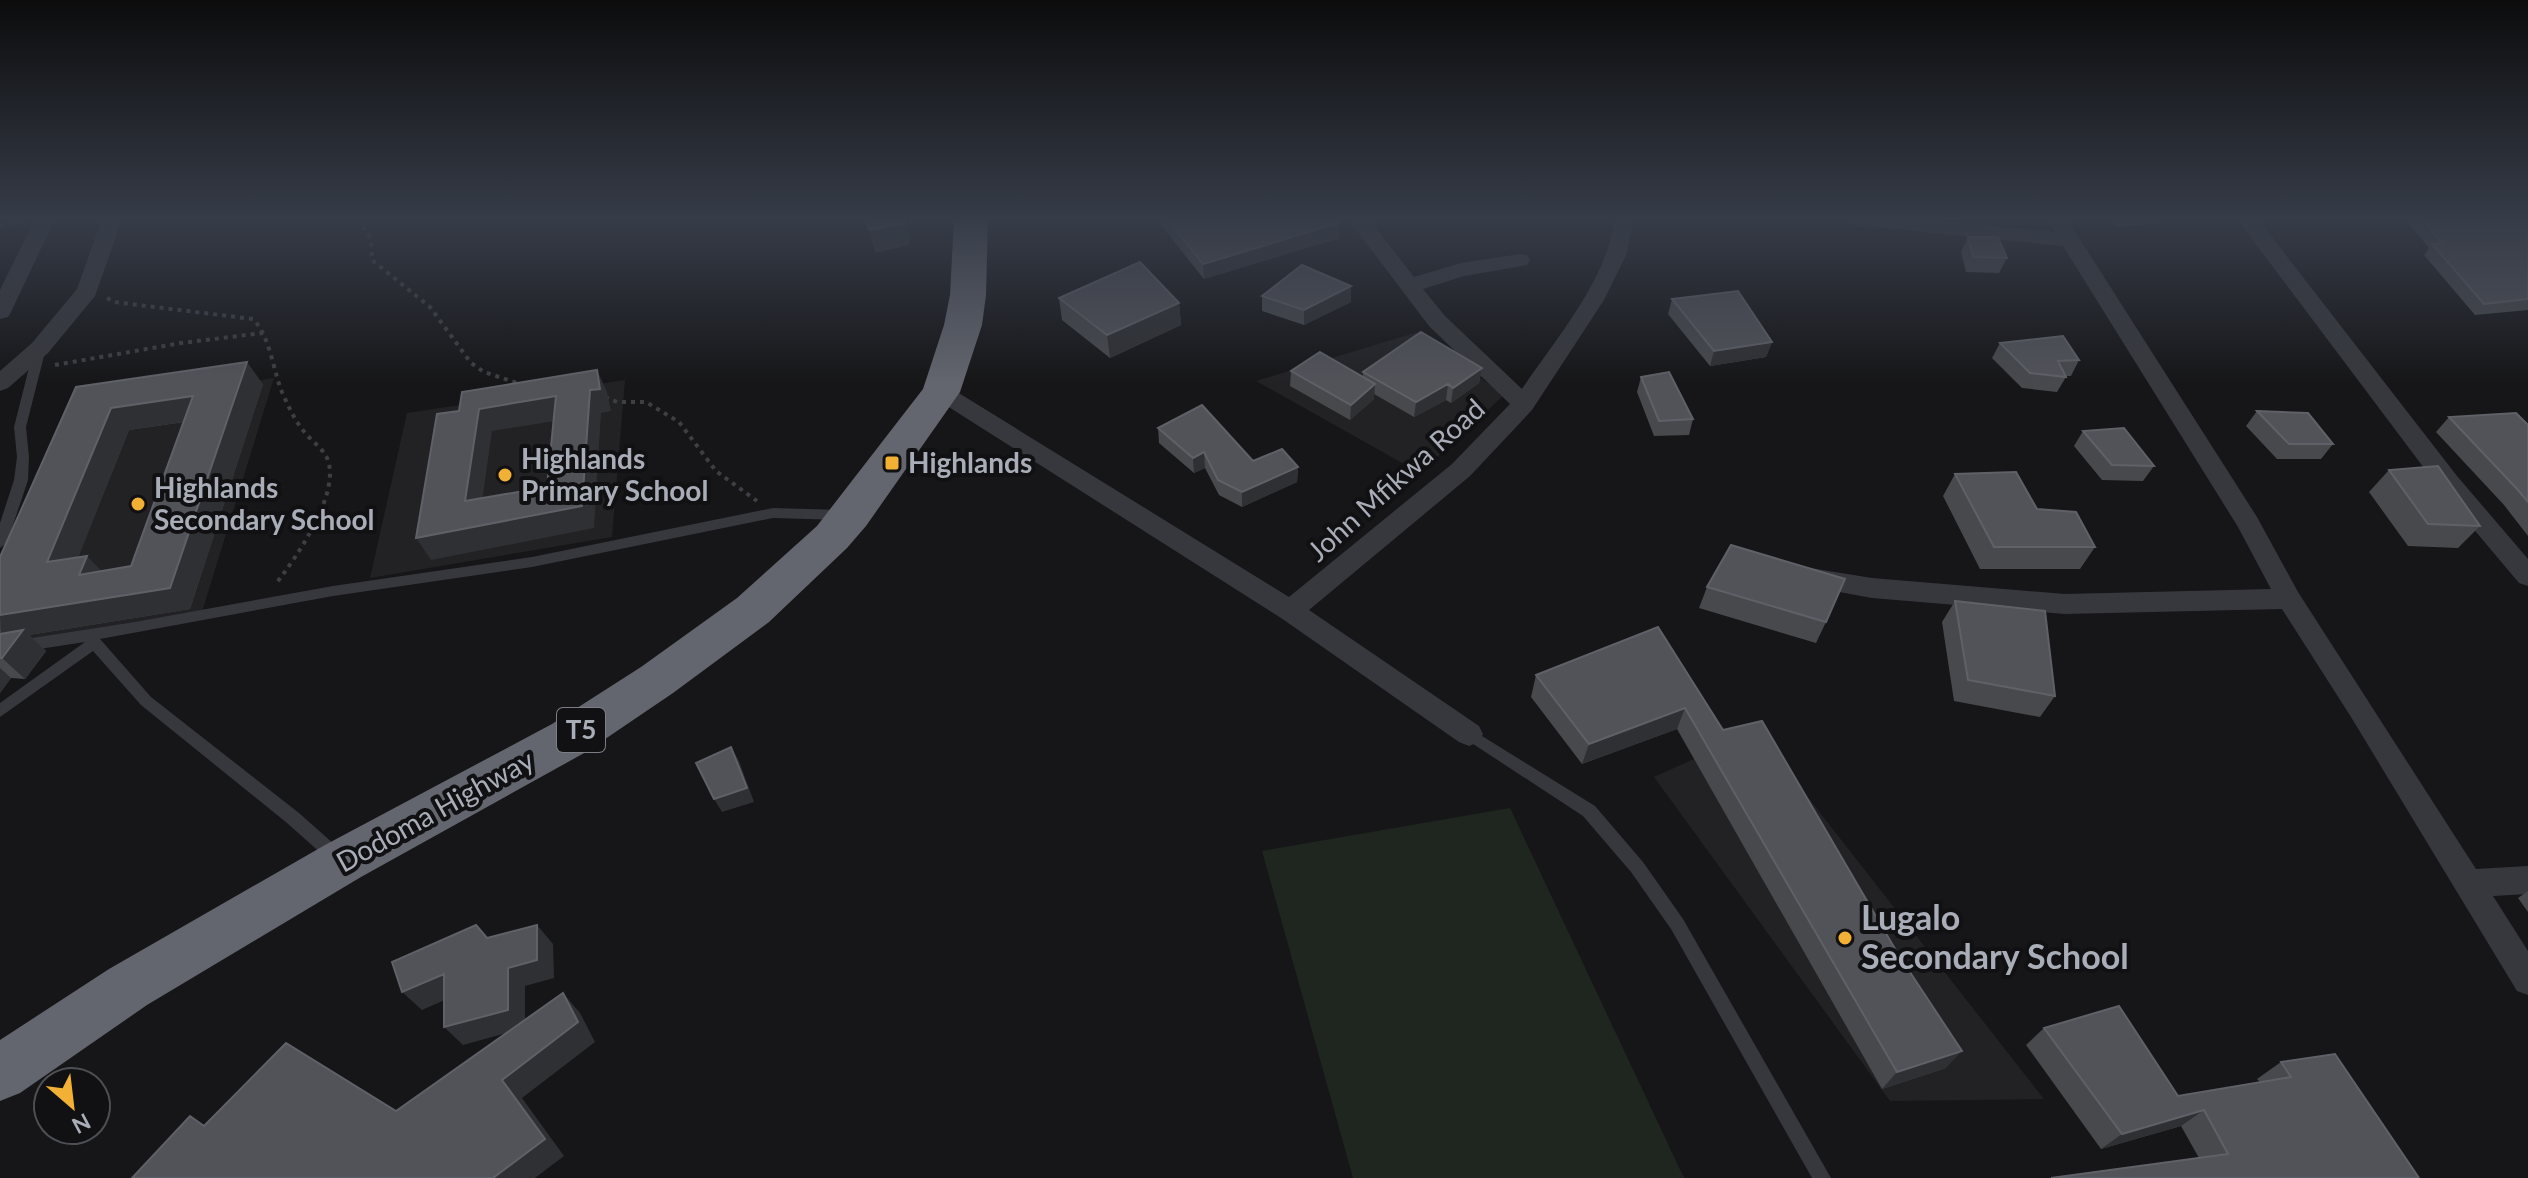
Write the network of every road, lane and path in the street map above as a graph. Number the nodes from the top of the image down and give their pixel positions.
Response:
1 (18, 274) edge
2 (93, 274) edge
3 (389, 274) edge
4 (969, 274) edge
5 (1400, 274) edge
6 (1448, 274) edge
7 (1606, 274) edge
8 (2092, 274) edge
9 (2289, 274) edge
10 (89, 285) junction
11 (1409, 286) junction
12 (0, 312) edge
13 (263, 333) junction
14 (38, 359) junction
15 (0, 383) edge
16 (523, 385) edge
17 (941, 392) junction
18 (599, 394) edge
19 (1524, 404) junction
20 (773, 513) junction
21 (851, 515) junction
22 (0, 543) edge
23 (1787, 571) edge
24 (2528, 576) edge
25 (2289, 599) junction
26 (259, 604) junction
27 (1290, 611) junction
28 (91, 639) junction
29 (0, 649) edge
30 (0, 711) edge
31 (1469, 734) joint
32 (343, 861) junction
33 (2528, 880) edge
34 (2470, 883) junction
35 (2528, 980) edge
36 (0, 1073) edge
37 (1822, 1178) edge

1 - 12 street
2 - 10 street
3 - 16 path
4 - 17 highway, Dodoma Highway / T5
5 - 11 street
6 - 11 street
7 - 19 street, John Mfikwa Road
8 - 25 street
9 - 24 street
10 - 13 path
10 - 14 street
11 - 19 street
13 - 14 path
13 - 26 path
14 - 15 street
14 - 22 lane
17 - 21 highway, Dodoma Highway / T5
17 - 27 street
18 - 20 path
19 - 27 street, John Mfikwa Road
20 - 21 lane
20 - 26 lane
21 - 32 highway, Dodoma Highway / T5
23 - 25 street
25 - 34 street
26 - 28 lane
27 - 31 street
28 - 29 lane
28 - 30 lane
28 - 32 lane
31 - 37 lane
32 - 36 highway, Dodoma Highway / T5
33 - 34 street
34 - 35 street

